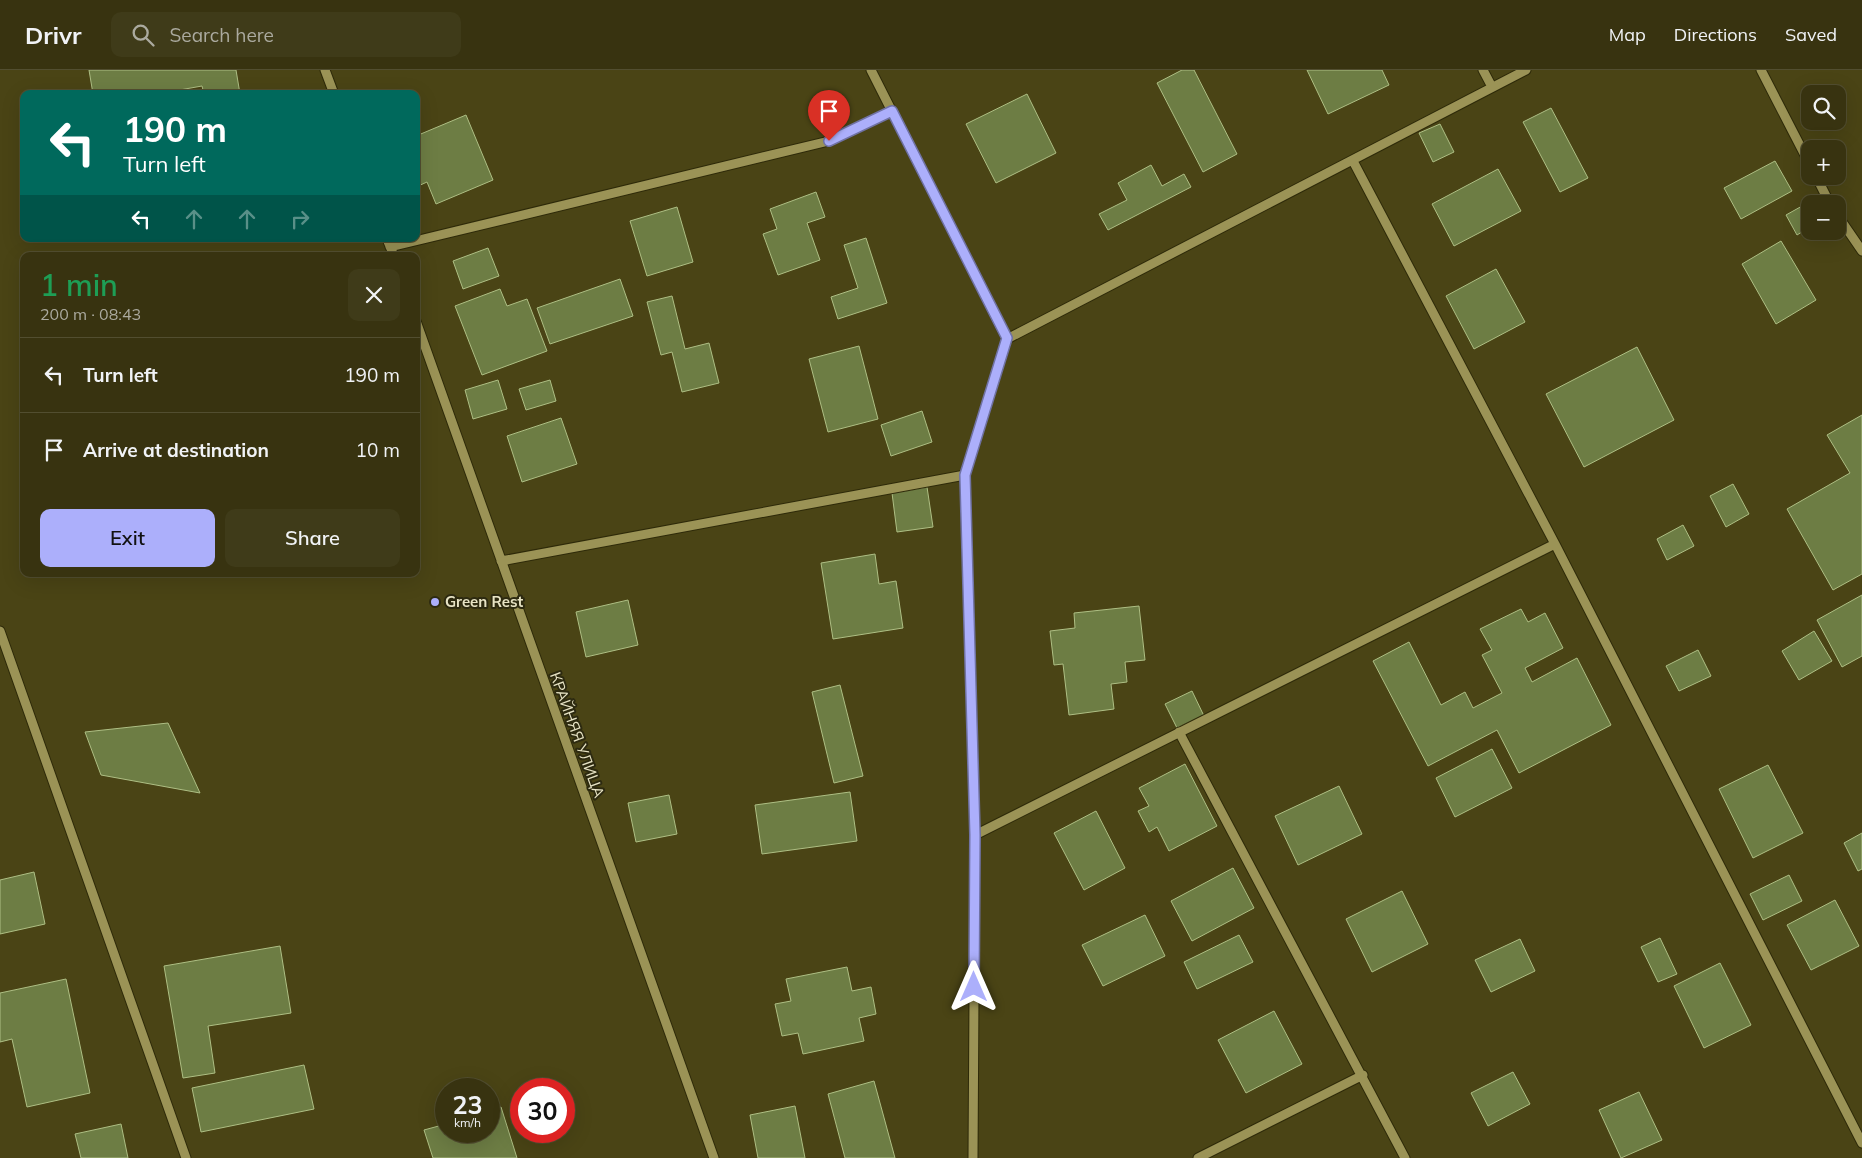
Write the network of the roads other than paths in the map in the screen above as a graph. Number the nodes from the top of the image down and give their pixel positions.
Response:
1 (325, 70) edge
2 (871, 70) edge
3 (1483, 70) edge
4 (1526, 70) edge
5 (1761, 70) edge
6 (1492, 86) junction
7 (332, 90) edge
8 (892, 111) junction
9 (1801, 148) edge
10 (1353, 161) junction
11 (1846, 228) edge
12 (420, 236) edge
13 (1862, 251) edge
14 (420, 332) edge
15 (1007, 338) junction
16 (965, 475) junction
17 (1554, 544) junction
18 (501, 561) junction
19 (0, 630) edge
20 (1179, 732) junction
21 (975, 835) junction
22 (1363, 1076) junction
23 (1862, 1143) edge
24 (186, 1158) edge
25 (714, 1158) edge
26 (973, 1158) edge
27 (1198, 1158) edge
28 (1406, 1158) edge

1 - 7 street
2 - 8 street
3 - 6 street
4 - 6 street
5 - 9 street
6 - 10 street
8 - 12 street
8 - 15 street
10 - 15 street
10 - 17 street
11 - 13 street
14 - 18 street, КРАЙНЯЯ УЛИЦА
15 - 16 street
16 - 18 street
16 - 21 street
17 - 20 street
17 - 23 street
18 - 25 street, КРАЙНЯЯ УЛИЦА
19 - 24 street
20 - 21 street
20 - 22 street
21 - 26 street
22 - 27 street
22 - 28 street

